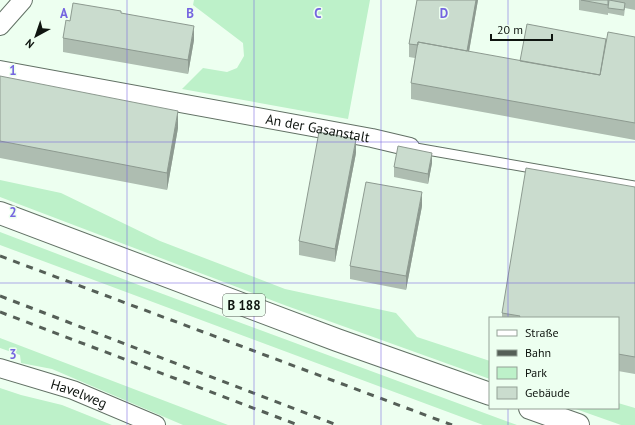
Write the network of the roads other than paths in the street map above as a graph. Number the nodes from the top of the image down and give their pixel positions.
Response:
1 (23, 0) edge
2 (0, 26) edge
3 (0, 70) edge
4 (410, 147) joint
5 (635, 186) edge
6 (0, 213) edge
7 (0, 368) edge
8 (489, 394) edge
9 (533, 409) edge
10 (156, 425) edge
11 (578, 425) edge

1 - 2 street
3 - 4 street, An der Gasanstalt
4 - 5 lane, An der Gasanstalt
6 - 8 main road, B 188
7 - 10 street, Havelweg
9 - 11 main road

